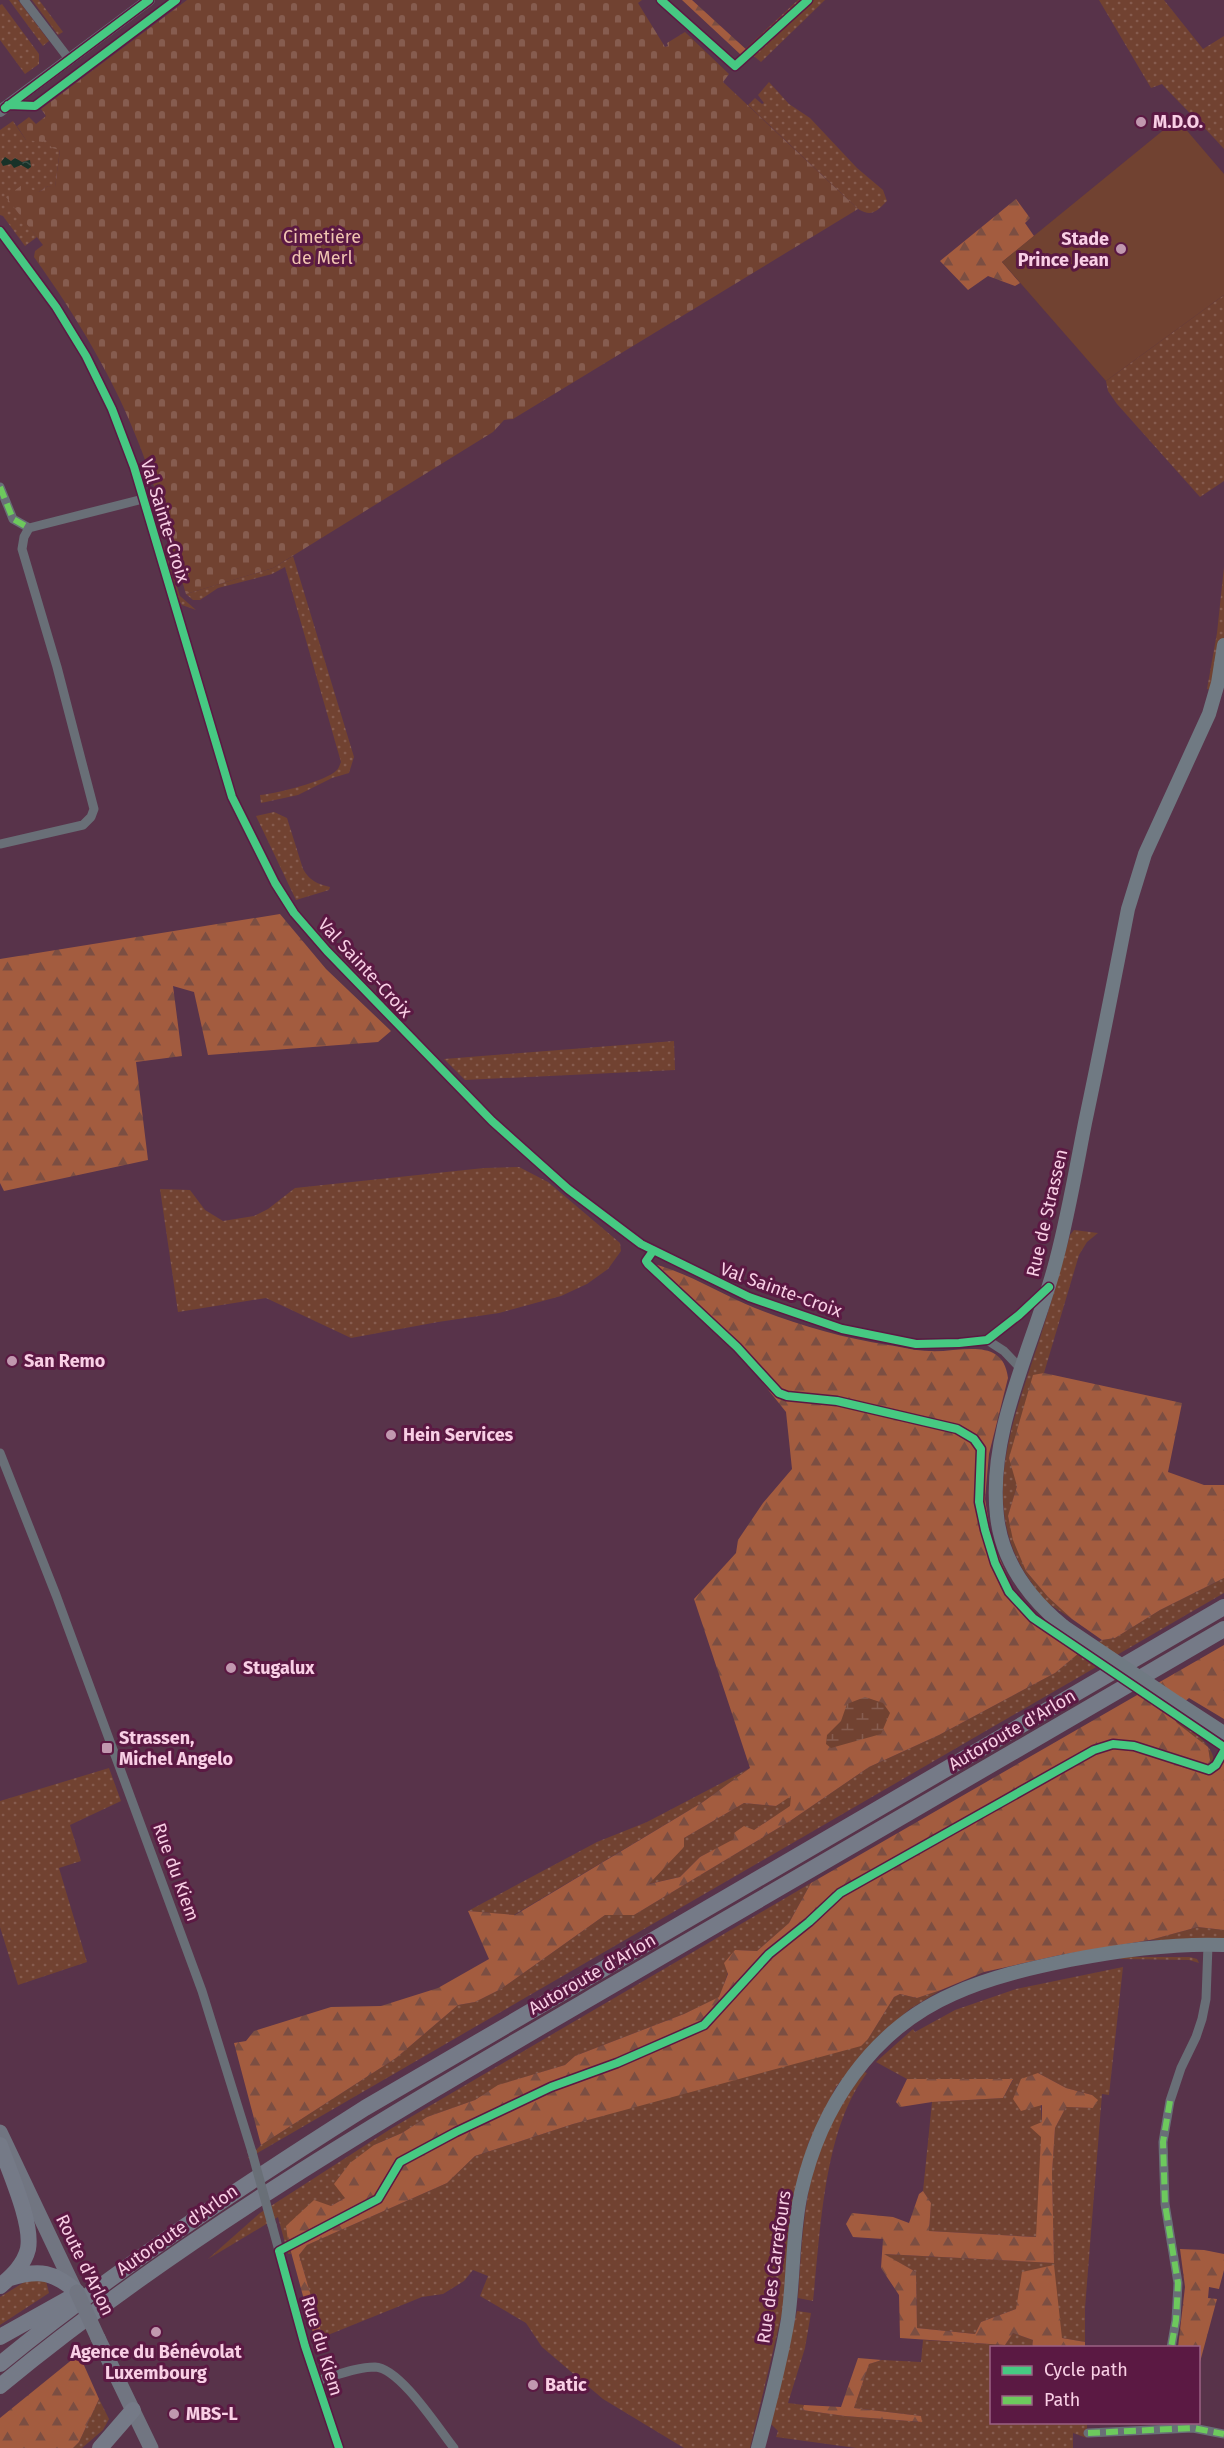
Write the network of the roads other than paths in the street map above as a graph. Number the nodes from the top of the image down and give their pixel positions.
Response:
1 (24, 0) edge
2 (149, 0) edge
3 (661, 0) edge
4 (69, 59) junction
5 (735, 66) dead end
6 (0, 111) edge
7 (0, 231) edge
8 (0, 487) edge
9 (143, 500) junction
10 (29, 528) junction
11 (1224, 645) edge
12 (0, 844) edge
13 (1049, 1287) junction
14 (987, 1340) junction
15 (1022, 1370) junction
16 (0, 1453) edge
17 (1224, 1607) edge
18 (1224, 1629) edge
19 (1224, 1733) edge
20 (1208, 1944) junction
21 (1224, 1945) edge
22 (0, 2132) edge
23 (0, 2145) edge
24 (123, 2268) junction
25 (64, 2276) junction
26 (5, 2282) edge
27 (76, 2292) joint
28 (0, 2337) edge
29 (1171, 2346) edge
30 (0, 2364) edge
31 (317, 2381) junction
32 (0, 2386) edge
33 (133, 2410) junction
34 (1134, 2427) edge
35 (1088, 2433) dead end
36 (1224, 2434) edge
37 (100, 2448) edge
38 (151, 2448) edge
39 (339, 2448) edge
40 (454, 2448) edge
41 (758, 2448) edge

1 - 4 street
2 - 4 street
3 - 5 street
4 - 6 street
7 - 9 street, Val Sainte-Croix
8 - 10 street
9 - 10 street
9 - 14 street, Val Sainte-Croix
10 - 12 street
11 - 13 main road, Rue de Strassen
13 - 14 street
13 - 15 main road, Rue de Strassen
14 - 15 street
15 - 19 main road, Rue de Strassen, bridge
16 - 31 street, Rue du Kiem, bridge
17 - 24 highway, Autoroute d'Arlon
18 - 32 highway, Autoroute d'Arlon
20 - 21 main road, Rue des Carrefours
20 - 29 street
20 - 41 main road, Rue des Carrefours
22 - 25 main road, Route d'Arlon
23 - 26 highway
24 - 28 highway
24 - 30 highway, Autoroute d'Arlon
25 - 26 highway
25 - 27 highway
27 - 33 main road, Route d'Arlon, bridge
31 - 39 street, Rue du Kiem
31 - 40 street
33 - 37 highway
33 - 38 main road, Route d'Arlon
34 - 35 street
34 - 36 street

